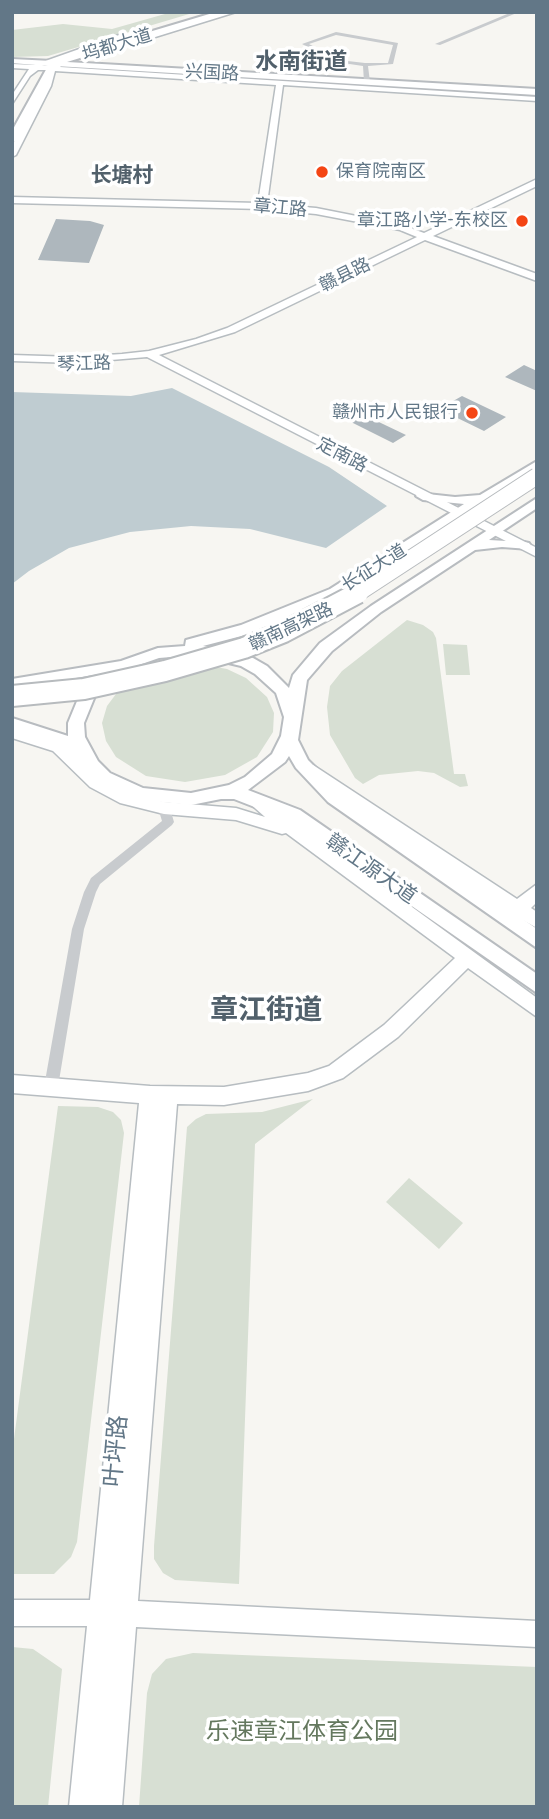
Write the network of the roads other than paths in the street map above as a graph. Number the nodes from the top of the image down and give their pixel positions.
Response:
1 (207, 12) edge
2 (215, 12) edge
3 (225, 12) edge
4 (233, 12) edge
5 (517, 12) edge
6 (438, 44) dead end
7 (100, 49) junction
8 (25, 60) junction
9 (12, 63) edge
10 (48, 65) junction
11 (365, 65) junction
12 (102, 67) junction
13 (120, 67) junction
14 (81, 71) junction
15 (37, 80) junction
16 (367, 80) junction
17 (279, 83) junction
18 (537, 94) edge
19 (12, 102) edge
20 (12, 117) edge
21 (12, 140) edge
22 (12, 155) edge
23 (537, 183) edge
24 (537, 190) edge
25 (12, 195) edge
26 (12, 200) edge
27 (262, 204) junction
28 (433, 236) junction
29 (537, 272) edge
30 (537, 278) edge
31 (152, 356) junction
32 (12, 358) edge
33 (12, 364) edge
34 (537, 465) edge
35 (537, 476) edge
36 (537, 493) edge
37 (423, 496) junction
38 (484, 499) junction
39 (537, 502) edge
40 (520, 513) junction
41 (459, 515) junction
42 (494, 531) junction
43 (427, 536) junction
44 (530, 550) edge
45 (462, 552) junction
46 (158, 653) junction
47 (130, 662) junction
48 (12, 684) edge
49 (12, 696) edge
50 (12, 712) edge
51 (12, 724) edge
52 (292, 724) junction
53 (12, 733) edge
54 (302, 764) junction
55 (91, 765) junction
56 (249, 797) junction
57 (191, 799) junction
58 (162, 803) junction
59 (305, 838) junction
60 (537, 891) edge
61 (518, 909) junction
62 (537, 921) edge
63 (537, 940) edge
64 (467, 958) junction
65 (537, 985) edge
66 (537, 1009) edge
67 (12, 1084) edge
68 (51, 1087) junction
69 (159, 1096) junction
70 (12, 1613) edge
71 (112, 1614) junction
72 (537, 1634) edge
73 (83, 1807) edge
74 (108, 1807) edge

1 - 10 street
2 - 7 main road, 坞都大道
3 - 7 main road, 坞都大道
4 - 7 street
5 - 6 street
7 - 10 main road
7 - 10 main road, 坞都大道
7 - 10 main road, 坞都大道
7 - 12 main road
8 - 9 main road
8 - 10 main road
8 - 10 street
9 - 10 main road, 兴国路
9 - 15 main road
10 - 12 main road, 兴国路
10 - 13 main road, 兴国路
10 - 14 street
10 - 15 main road
10 - 15 street
11 - 11 street
11 - 16 street
12 - 13 main road
12 - 14 main road
12 - 16 street
12 - 18 main road, 兴国路
13 - 16 main road, 兴国路
14 - 15 main road
14 - 17 street
15 - 19 street
15 - 20 main road
15 - 21 main road
15 - 22 street
16 - 18 main road, 兴国路
17 - 18 street
17 - 27 street
23 - 28 street, 赣县路
24 - 28 street, 赣县路
25 - 27 street, 章江路
26 - 27 street, 章江路
27 - 28 street, 章江路
28 - 29 street, 章江路
28 - 30 street, 章江路
28 - 31 street, 赣县路
31 - 32 street, 琴江路
31 - 33 street, 琴江路
31 - 37 street, 定南路
34 - 38 main road, 长征大道
35 - 49 highway, 赣南高架路, bridge
36 - 50 highway, 赣南高架路
37 - 38 main road
37 - 41 street, 定南路
37 - 43 main road
38 - 41 main road, 长征大道
39 - 40 main road, 长征大道
40 - 42 main road, 长征大道
40 - 44 main road
41 - 42 street, 定南路
41 - 43 main road, 长征大道
42 - 44 street, 定南路
42 - 45 main road, 长征大道
43 - 46 main road, 长征大道
44 - 45 main road
45 - 52 main road, 长征大道
46 - 47 main road
46 - 52 main road
47 - 48 main road
47 - 55 main road
51 - 55 main road
52 - 54 main road, 赣江源大道
52 - 57 main road
53 - 58 street
54 - 61 street
54 - 63 main road, 赣江源大道
55 - 58 main road
56 - 57 main road, 赣江源大道
56 - 59 street
56 - 65 main road, 赣江源大道
57 - 58 main road
58 - 59 street
58 - 68 street
59 - 64 street
60 - 61 street
61 - 62 street
64 - 66 street
64 - 69 street
67 - 68 street
68 - 69 street
69 - 71 street, 叶坪路
70 - 71 street
71 - 72 street
71 - 73 street, 叶坪路
71 - 74 street, 叶坪路

